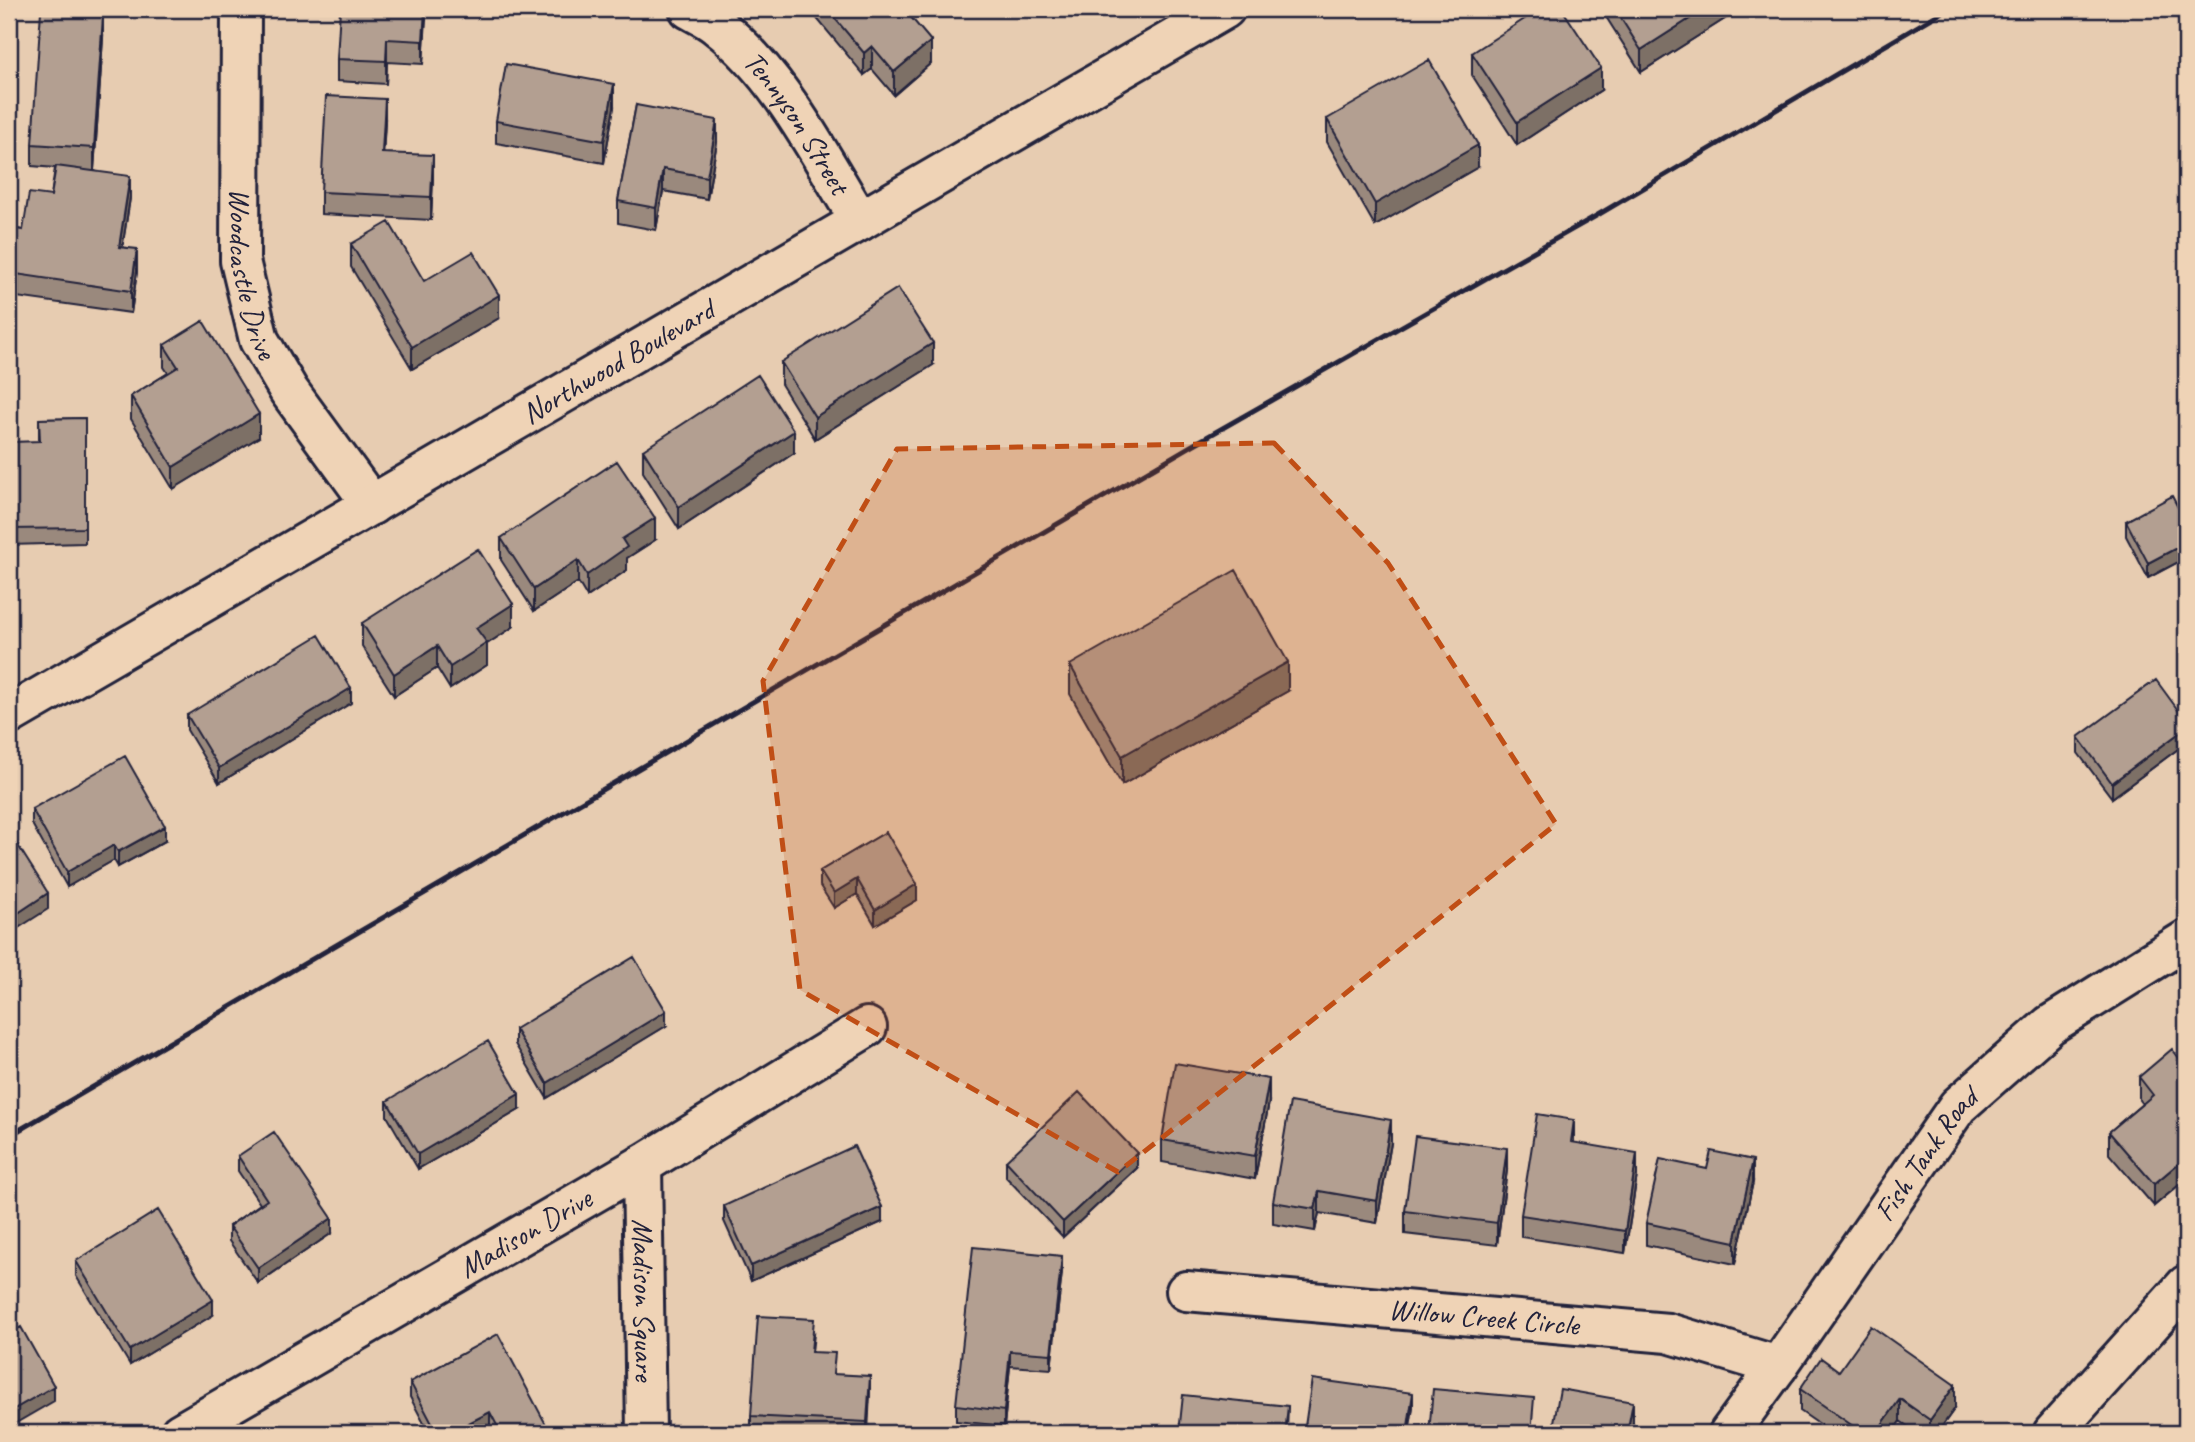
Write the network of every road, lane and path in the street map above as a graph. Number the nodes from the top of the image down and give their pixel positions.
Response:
1 (241, 9) edge
2 (689, 9) edge
3 (1225, 9) edge
4 (860, 221) junction
5 (372, 505) junction
6 (9, 715) edge
7 (2186, 940) edge
8 (867, 1027) dead end
9 (642, 1165) junction
10 (2186, 1284) edge
11 (1186, 1291) dead end
12 (1779, 1366) junction
13 (180, 1433) edge
14 (646, 1433) edge
15 (1729, 1433) edge
16 (2053, 1433) edge

1 - 5 street, Woodcastle Drive
2 - 4 street, Tennyson Street
3 - 4 street, Northwood Boulevard
4 - 5 street, Northwood Boulevard
5 - 6 street, Northwood Boulevard
7 - 12 street, Fish Tank Road
8 - 9 street, Madison Drive
9 - 13 street, Madison Drive
9 - 14 street, Madison Square
10 - 16 street
11 - 12 street, Willow Creek Circle
12 - 15 street, Fish Tank Road

